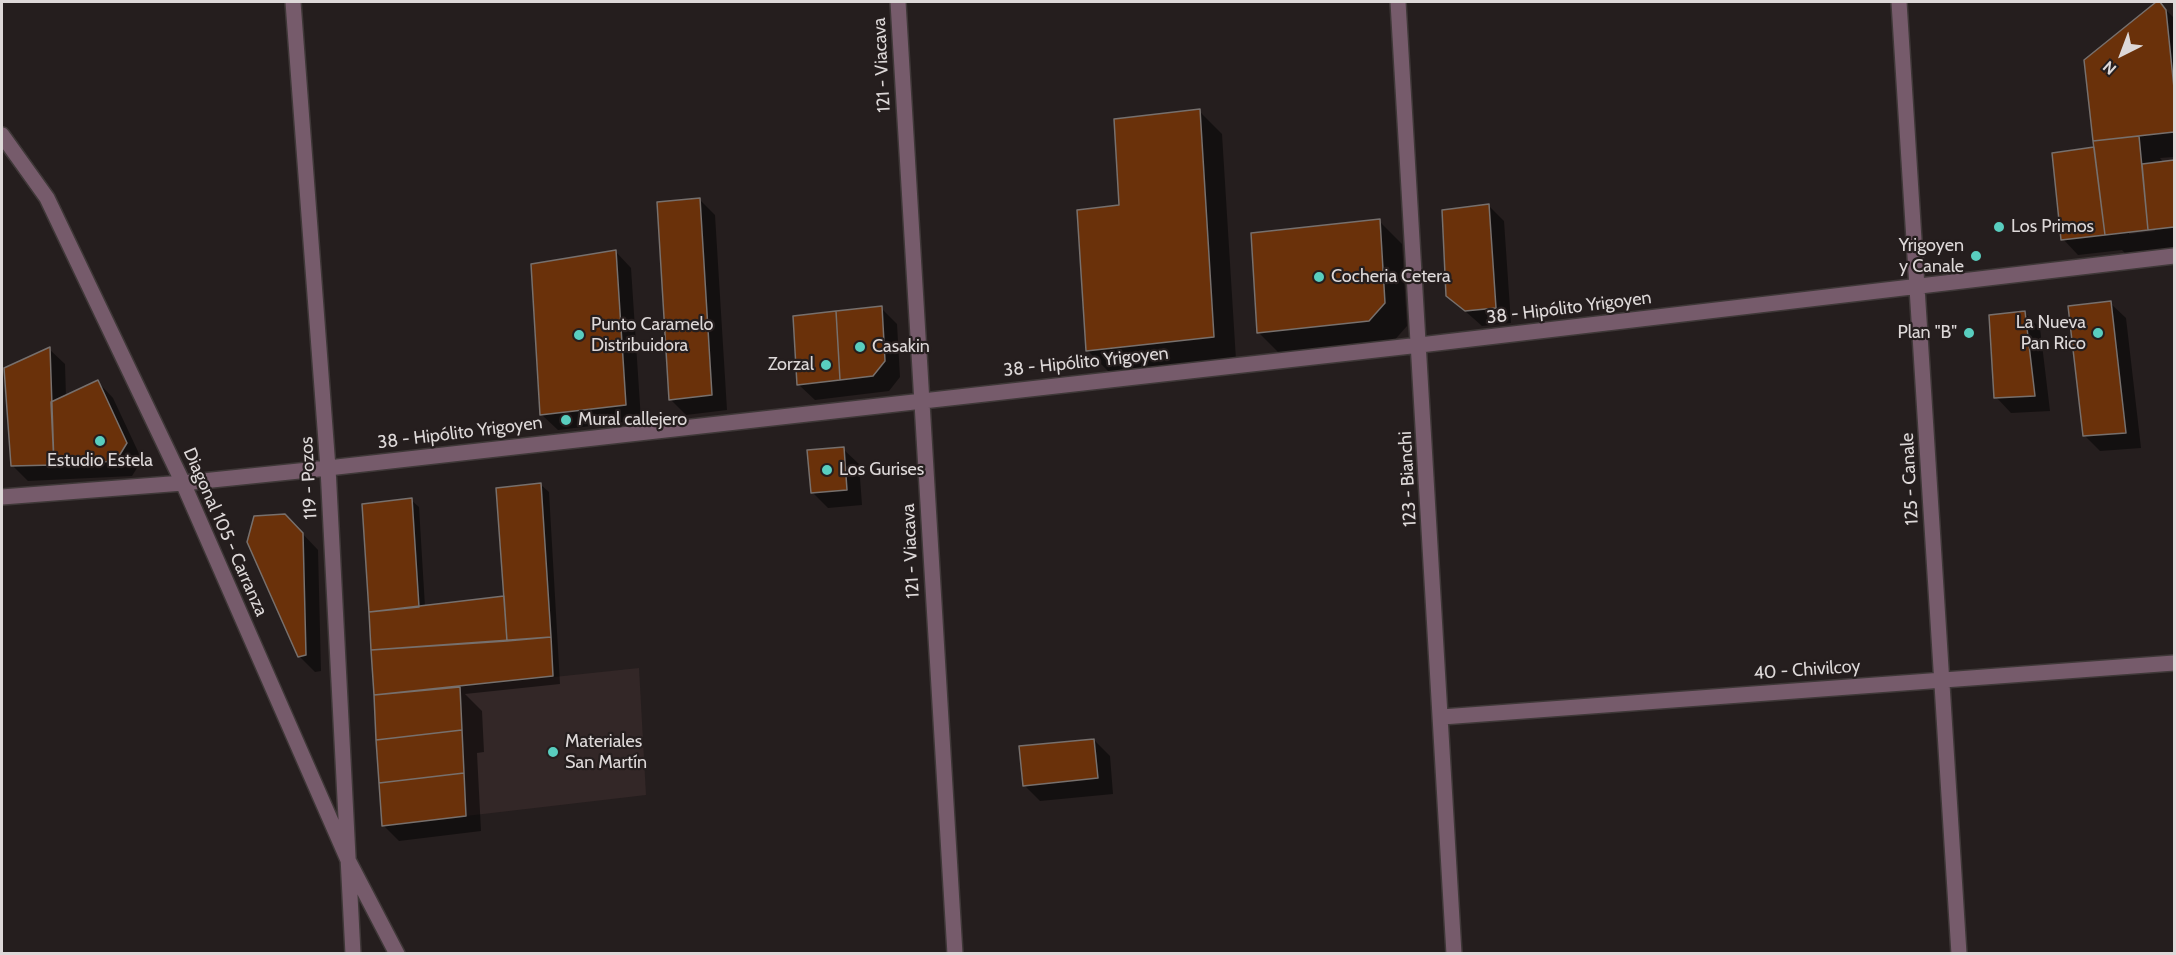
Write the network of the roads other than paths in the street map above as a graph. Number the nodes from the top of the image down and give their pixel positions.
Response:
1 (294, 2) edge
2 (898, 2) edge
3 (1398, 2) edge
4 (1899, 2) edge
5 (2, 135) edge
6 (2175, 256) edge
7 (1918, 286) junction
8 (1420, 345) junction
9 (921, 400) junction
10 (328, 468) junction
11 (183, 483) junction
12 (2, 497) edge
13 (2175, 663) edge
14 (1942, 679) junction
15 (1442, 717) junction
16 (348, 860) junction
17 (353, 954) edge
18 (397, 954) edge
19 (955, 954) edge
20 (1454, 954) edge
21 (1959, 954) edge

1 - 10 street, 119 - Pozos
2 - 9 street, 121 - Viacava
3 - 8 street, 123 - Bianchi
4 - 7 street, 125 - Canale
5 - 11 street, Diagonal 105 - Carranza
6 - 7 street, 38 - Hipólito Yrigoyen
7 - 8 street, 38 - Hipólito Yrigoyen
7 - 14 street, 125 - Canale
8 - 9 street, 38 - Hipólito Yrigoyen
8 - 15 street, 123 - Bianchi
9 - 10 street, 38 - Hipólito Yrigoyen
9 - 19 street, 121 - Viacava
10 - 11 street, 38 - Hipólito Yrigoyen
10 - 16 street, 119 - Pozos
11 - 12 street, 38 - Hipólito Yrigoyen
11 - 16 street, Diagonal 105 - Carranza
13 - 14 street, 40 - Chivilcoy
14 - 15 street, 40 - Chivilcoy
14 - 21 street, 125 - Canale
15 - 20 street, 123 - Bianchi
16 - 17 street, 119 - Pozos
16 - 18 street, Diagonal 105 - Carranza

